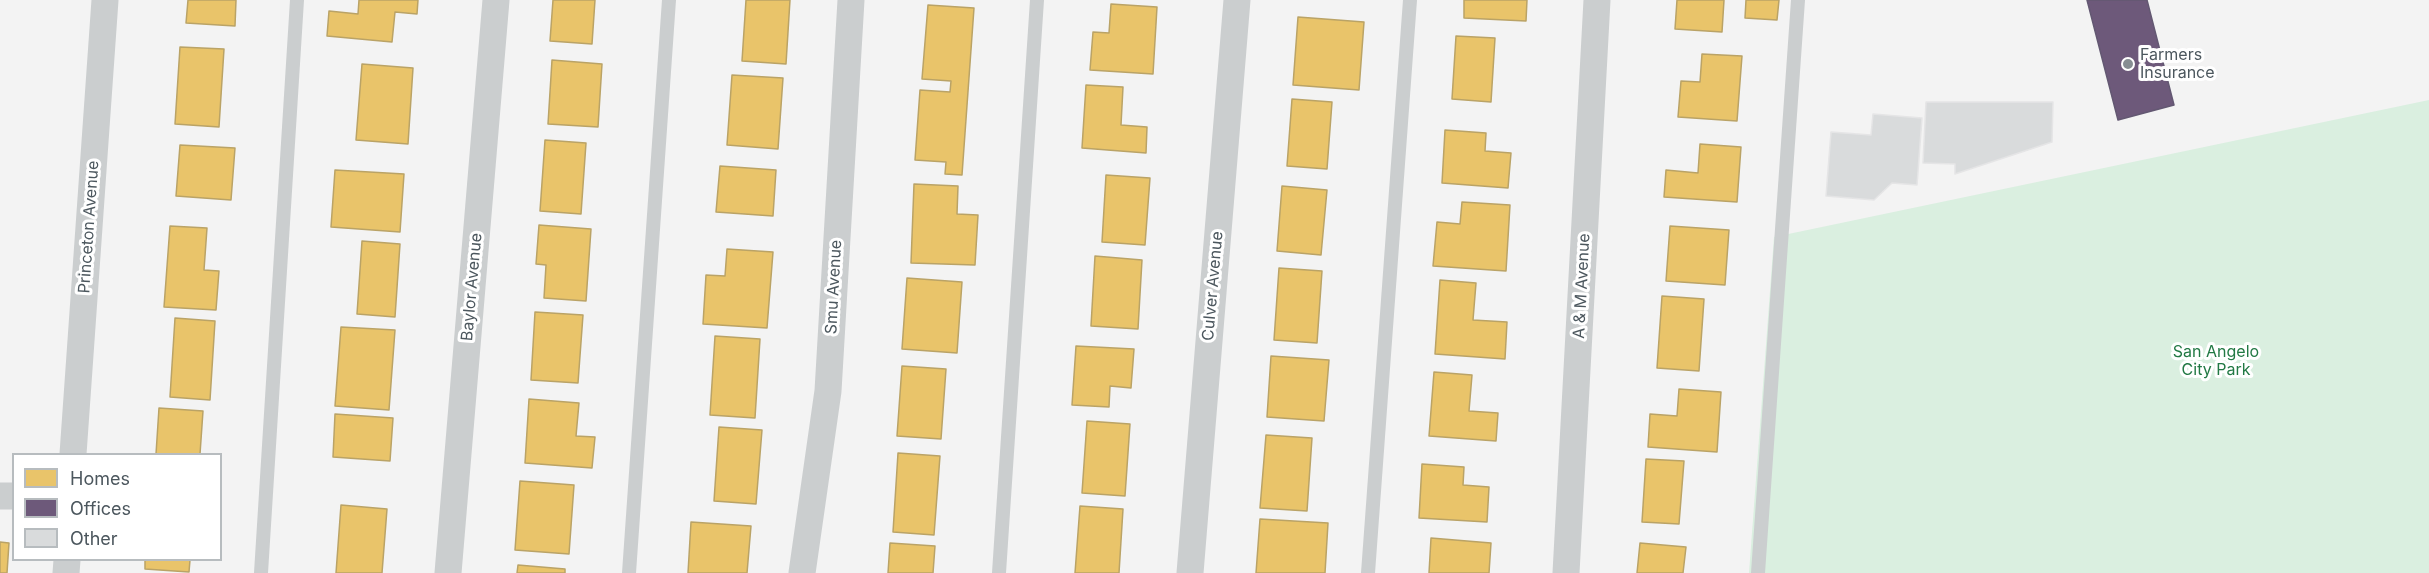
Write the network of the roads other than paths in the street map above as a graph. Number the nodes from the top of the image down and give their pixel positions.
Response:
1 (105, 0) edge
2 (297, 0) edge
3 (496, 0) edge
4 (669, 0) edge
5 (851, 0) edge
6 (1037, 0) edge
7 (1237, 0) edge
8 (1410, 0) edge
9 (1597, 0) edge
10 (1798, 0) edge
11 (73, 453) edge
12 (261, 573) edge
13 (448, 573) edge
14 (629, 573) edge
15 (802, 573) edge
16 (999, 573) edge
17 (1191, 573) edge
18 (1368, 573) edge
19 (1566, 573) edge
20 (1758, 573) edge

1 - 11 street, Princeton Avenue
2 - 12 lane
3 - 13 street, Baylor Avenue
4 - 14 lane
5 - 15 street, Smu Avenue
6 - 16 lane
7 - 17 street, Culver Avenue
8 - 18 lane
9 - 19 street, A & M Avenue
10 - 20 lane

